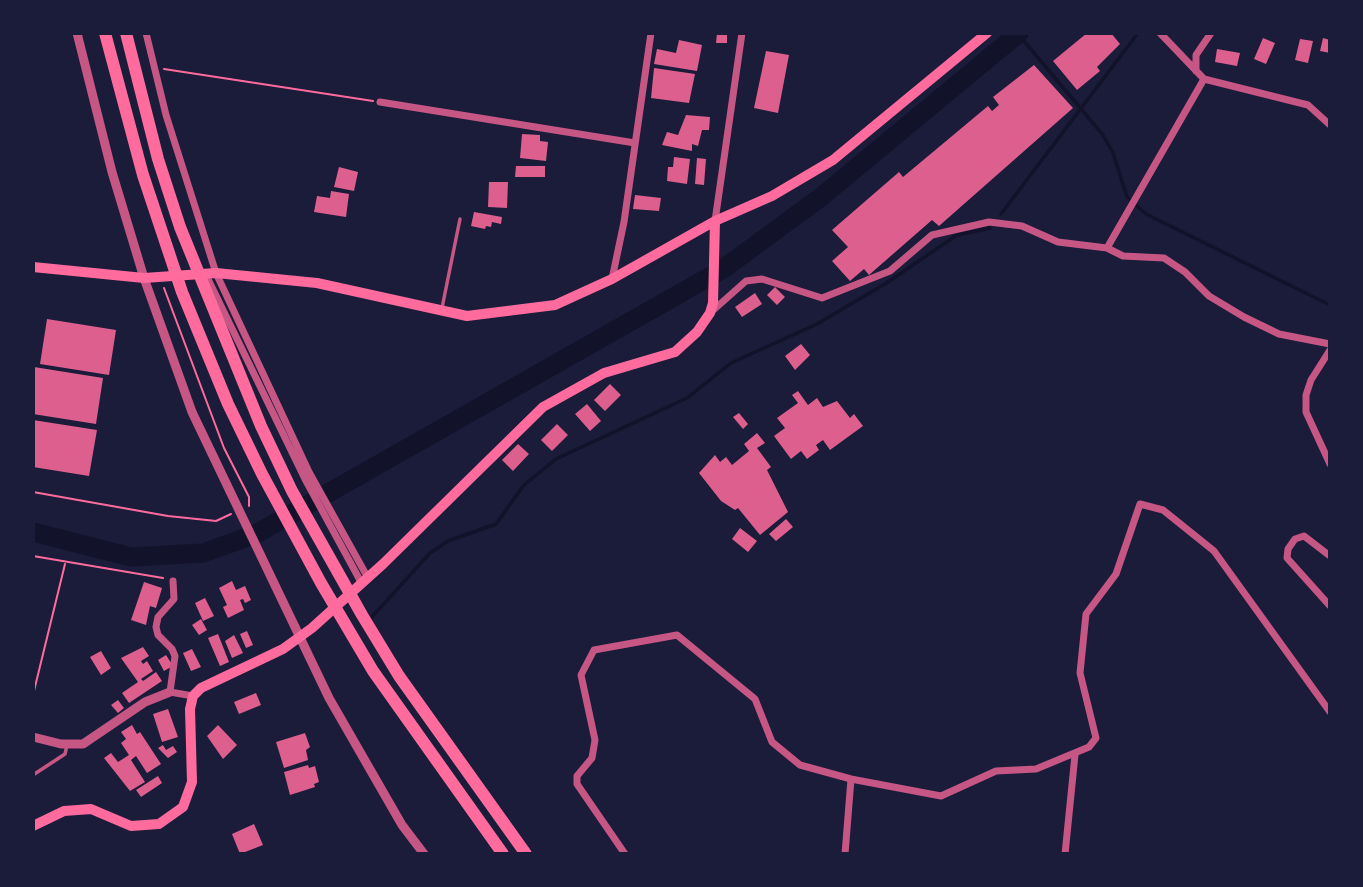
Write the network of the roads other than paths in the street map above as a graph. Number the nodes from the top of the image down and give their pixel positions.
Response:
1 (77, 33) edge
2 (105, 33) edge
3 (126, 33) edge
4 (146, 33) edge
5 (651, 33) edge
6 (741, 33) edge
7 (987, 33) edge
8 (1160, 33) edge
9 (1212, 33) edge
10 (1196, 71) junction
11 (1204, 79) junction
12 (380, 102) road end
13 (1330, 125) edge
14 (635, 143) junction
15 (460, 219) dead end
16 (715, 221) junction
17 (1107, 248) junction
18 (33, 267) edge
19 (210, 273) junction
20 (144, 278) junction
21 (612, 279) junction
22 (711, 308) junction
23 (441, 310) junction
24 (1330, 344) edge
25 (1330, 351) edge
26 (1330, 464) edge
27 (307, 475) junction
28 (1330, 555) edge
29 (173, 581) road end
30 (365, 581) junction
31 (1330, 606) edge
32 (170, 692) junction
33 (193, 696) junction
34 (1330, 712) edge
35 (33, 737) edge
36 (68, 744) junction
37 (1075, 755) junction
38 (33, 775) edge
39 (851, 779) junction
40 (33, 826) edge
41 (424, 854) edge
42 (503, 854) edge
43 (526, 854) edge
44 (625, 854) edge
45 (845, 854) edge
46 (1065, 854) edge

1 - 20 street
2 - 42 highway
3 - 43 highway
4 - 19 street
5 - 14 street
6 - 16 street
7 - 16 main road
8 - 10 street
9 - 10 street
10 - 11 street
11 - 13 street
11 - 17 street
12 - 14 street
14 - 21 street
15 - 23 lane
16 - 21 main road
16 - 22 main road
17 - 22 street
17 - 24 street
18 - 20 main road
19 - 20 main road
19 - 23 main road
19 - 27 street
20 - 41 street
21 - 23 main road
22 - 30 main road
25 - 26 street
27 - 30 street
27 - 30 street
28 - 31 street
29 - 32 street
30 - 33 main road
32 - 33 street
32 - 36 street
33 - 40 main road
34 - 37 street
35 - 36 street
36 - 38 lane
37 - 39 street
37 - 46 street
39 - 44 street
39 - 45 street

